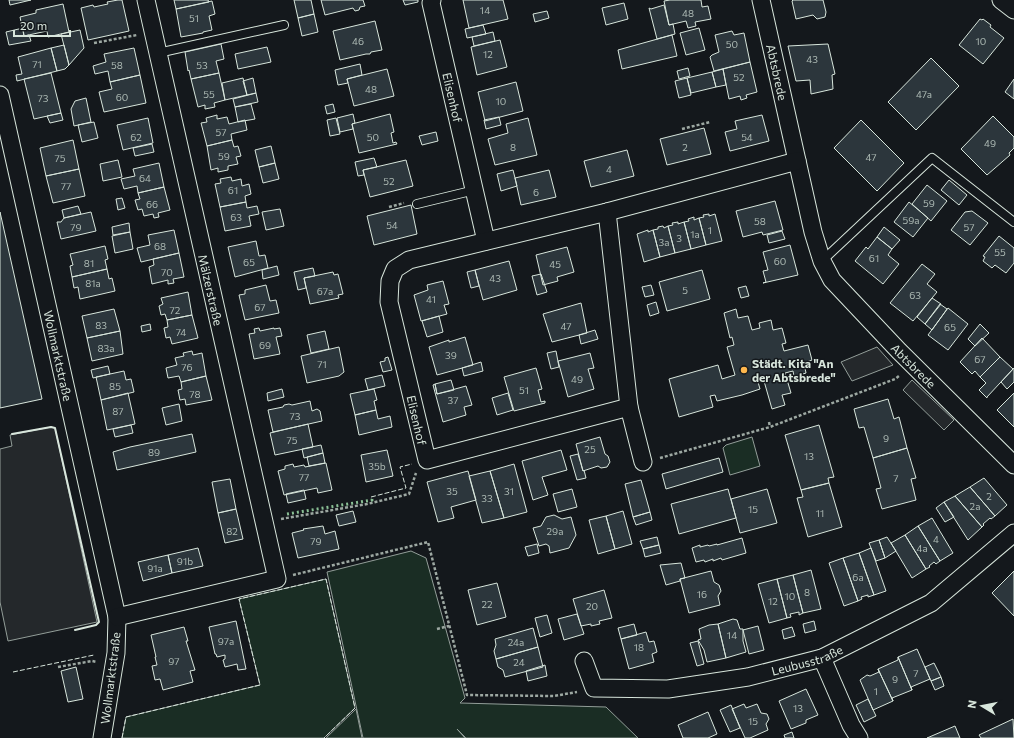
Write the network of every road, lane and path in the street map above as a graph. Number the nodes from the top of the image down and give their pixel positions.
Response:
1 (146, 0) edge
2 (432, 0) edge
3 (761, 0) edge
4 (1001, 0) edge
5 (1014, 10) edge
6 (284, 24) dead end
7 (153, 32) junction
8 (94, 43) dead end
9 (158, 53) junction
10 (0, 95) edge
11 (710, 122) dead end
12 (682, 129) dead end
13 (797, 161) junction
14 (475, 190) junction
15 (417, 204) dead end
16 (607, 212) junction
17 (1014, 222) edge
18 (486, 241) junction
19 (822, 261) junction
20 (913, 364) junction
21 (629, 407) junction
22 (769, 422) dead end
23 (770, 427) junction
24 (427, 460) junction
25 (643, 462) joint
26 (1014, 465) edge
27 (264, 522) junction
28 (1014, 534) edge
29 (277, 579) junction
30 (117, 617) junction
31 (449, 626) junction
32 (437, 629) dead end
33 (822, 658) junction
34 (92, 661) dead end
35 (584, 661) dead end
36 (58, 667) dead end
37 (594, 688) junction
38 (102, 738) edge
39 (859, 738) edge

1 - 7 street, Mälzerstraße
2 - 14 street, Elisenhof
3 - 13 street, Abtsbrede
4 - 5 street
6 - 9 lane
7 - 8 path
7 - 9 street, Mälzerstraße
9 - 27 street, Mälzerstraße
10 - 30 street, Wollmarktstraße
11 - 12 path
13 - 16 street, Elisenhof
13 - 19 street, Abtsbrede
14 - 15 lane
14 - 18 street, Elisenhof
16 - 18 street, Elisenhof
16 - 21 street
17 - 19 lane
18 - 24 street, Elisenhof
19 - 20 street, Abtsbrede
20 - 23 path
20 - 26 street, Abtsbrede
21 - 24 street, Elisenhof
21 - 25 street
22 - 23 path
23 - 25 path
24 - 27 path
27 - 29 street, Mälzerstraße
28 - 33 street, Leubusstraße
29 - 30 street, Wollmarktstraße
29 - 31 path
30 - 38 street, Wollmarktstraße
31 - 32 path
31 - 37 path
33 - 37 street, Leubusstraße
33 - 39 street
34 - 36 path
35 - 37 street

